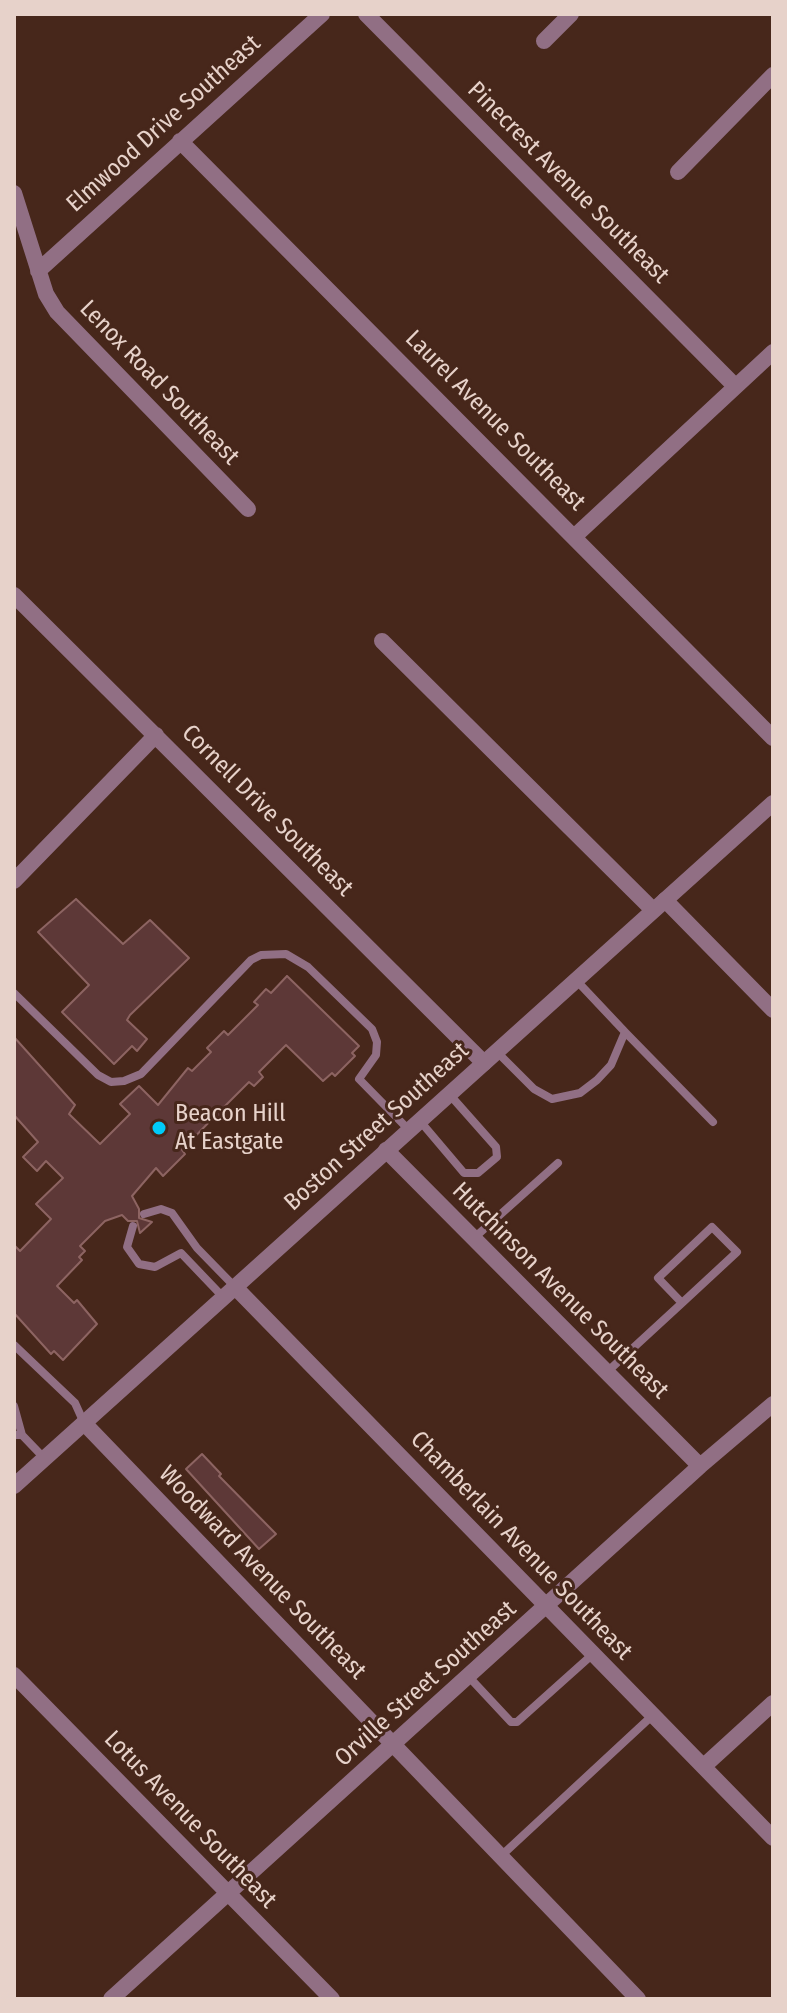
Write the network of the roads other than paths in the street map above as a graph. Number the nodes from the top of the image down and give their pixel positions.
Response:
1 (322, 14) edge
2 (366, 14) edge
3 (571, 14) edge
4 (544, 41) dead end
5 (773, 75) edge
6 (180, 141) junction
7 (678, 172) dead end
8 (14, 193) edge
9 (38, 271) junction
10 (773, 352) edge
11 (735, 386) junction
12 (248, 509) dead end
13 (575, 536) junction
14 (14, 595) edge
15 (382, 641) dead end
16 (156, 735) junction
17 (773, 738) edge
18 (773, 803) edge
19 (18, 869) edge
20 (659, 905) junction
21 (576, 980) junction
22 (14, 993) edge
23 (773, 1010) edge
24 (625, 1032) junction
25 (490, 1058) junction
26 (449, 1094) junction
27 (713, 1122) dead end
28 (414, 1126) junction
29 (386, 1150) junction
30 (558, 1163) dead end
31 (144, 1214) dead end
32 (133, 1226) dead end
33 (189, 1233) junction
34 (474, 1238) junction
35 (181, 1253) junction
36 (229, 1292) junction
37 (682, 1303) junction
38 (14, 1345) edge
39 (607, 1372) junction
40 (773, 1404) edge
41 (14, 1406) edge
42 (84, 1423) junction
43 (18, 1435) edge
44 (45, 1459) junction
45 (700, 1466) junction
46 (14, 1486) edge
47 (547, 1607) junction
48 (593, 1654) junction
49 (14, 1675) edge
50 (469, 1677) junction
51 (773, 1703) edge
52 (653, 1715) junction
53 (393, 1745) junction
54 (704, 1766) junction
55 (773, 1838) edge
56 (500, 1856) junction
57 (228, 1894) junction
58 (111, 1999) edge
59 (332, 1999) edge
60 (638, 1999) edge

1 - 6 street, Elmwood Drive Southeast
2 - 11 street, Pinecrest Avenue Southeast
3 - 4 street
5 - 7 street
6 - 9 street, Elmwood Drive Southeast
6 - 13 street, Laurel Avenue Southeast
8 - 9 street, Lenox Road Southeast
9 - 12 street, Lenox Road Southeast
10 - 11 street
11 - 13 street
13 - 17 street, Laurel Avenue Southeast
14 - 16 street, Cornell Drive Southeast
15 - 20 street
16 - 19 street
16 - 25 street, Cornell Drive Southeast
18 - 20 street, Boston Street Southeast
20 - 21 street, Boston Street Southeast
20 - 23 street
21 - 24 lane
21 - 25 street, Boston Street Southeast
22 - 28 lane
24 - 25 lane
24 - 27 lane
25 - 26 street, Boston Street Southeast
26 - 28 street, Boston Street Southeast
26 - 28 lane
28 - 29 street, Boston Street Southeast
29 - 34 street, Hutchinson Avenue Southeast
29 - 36 street, Boston Street Southeast
30 - 34 lane
31 - 33 lane
32 - 35 lane
33 - 35 lane
33 - 36 lane
34 - 39 street, Hutchinson Avenue Southeast
35 - 36 lane
36 - 42 street, Boston Street Southeast
36 - 47 street, Chamberlain Avenue Southeast
37 - 37 lane
37 - 39 lane
38 - 42 lane
39 - 45 street, Hutchinson Avenue Southeast
40 - 45 street, Orville Street Southeast
41 - 43 lane
42 - 44 street, Boston Street Southeast
42 - 53 street, Woodward Avenue Southeast
43 - 44 lane
44 - 46 street, Boston Street Southeast
45 - 47 street, Orville Street Southeast
47 - 48 street, Chamberlain Avenue Southeast
47 - 50 street, Orville Street Southeast
48 - 50 lane
48 - 52 street, Chamberlain Avenue Southeast
49 - 57 street, Lotus Avenue Southeast
50 - 53 street, Orville Street Southeast
51 - 54 street
52 - 54 street, Chamberlain Avenue Southeast
52 - 56 lane
53 - 56 street, Woodward Avenue Southeast
53 - 57 street, Orville Street Southeast
54 - 55 street, Chamberlain Avenue Southeast
56 - 60 street, Woodward Avenue Southeast
57 - 58 street, Orville Street Southeast
57 - 59 street, Lotus Avenue Southeast

